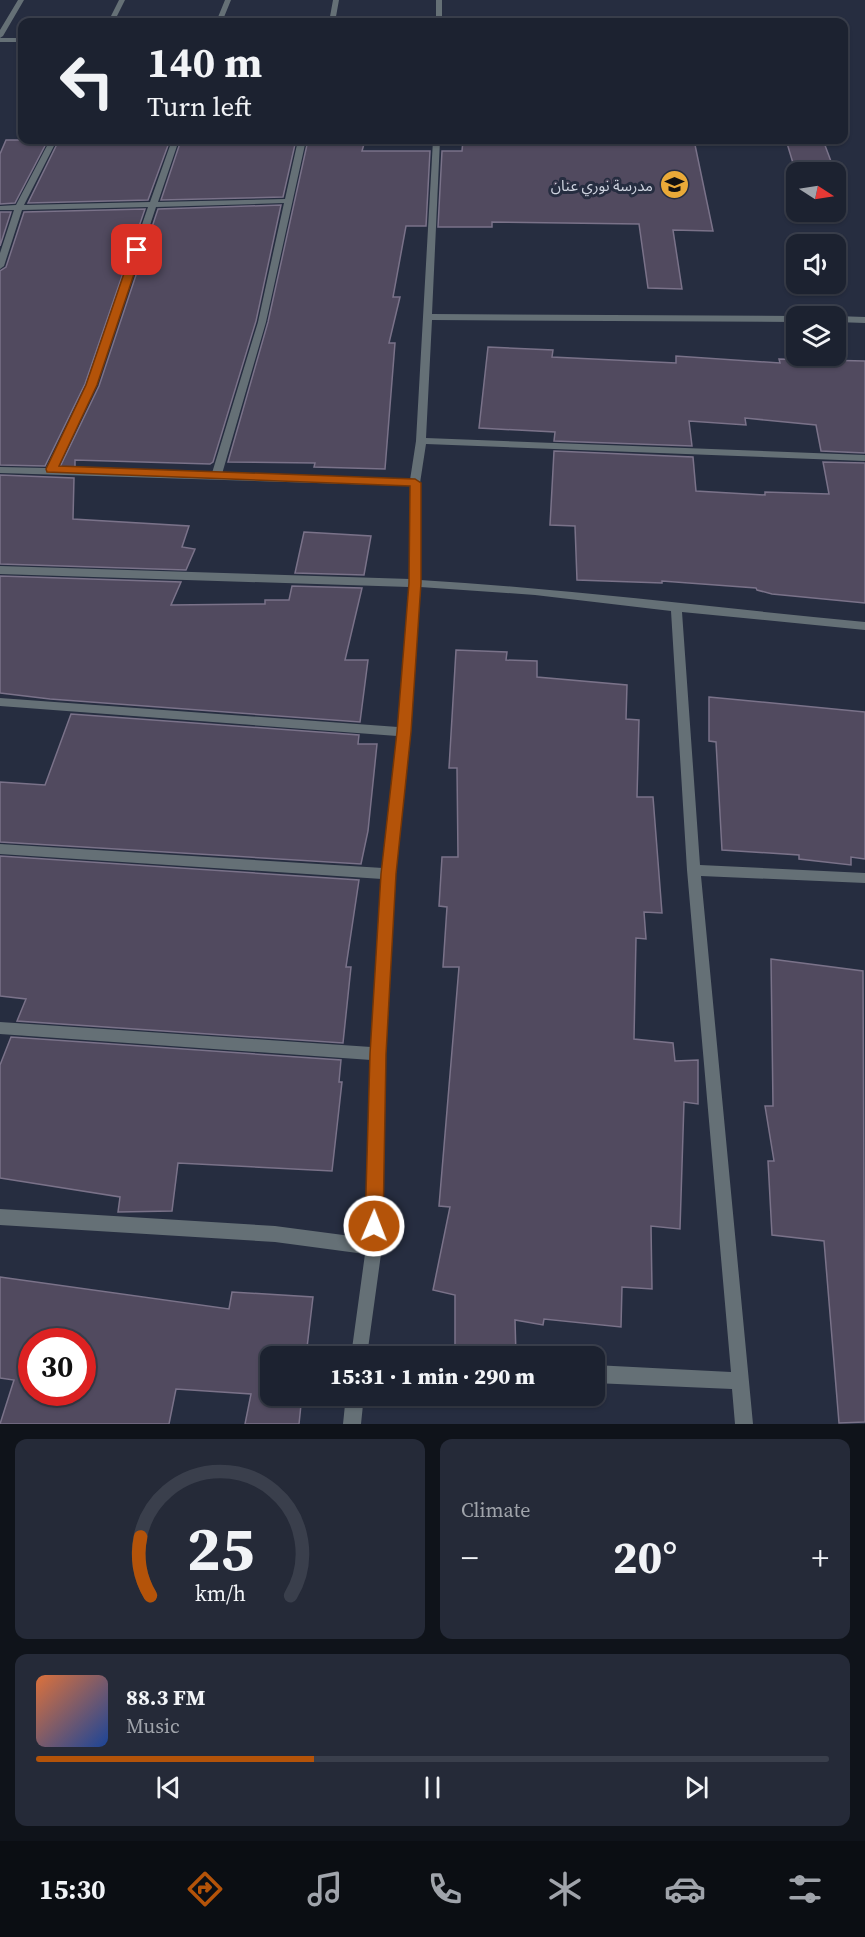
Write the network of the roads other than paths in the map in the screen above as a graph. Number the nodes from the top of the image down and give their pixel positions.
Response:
1 (21, 0) edge
2 (122, 0) edge
3 (228, 0) edge
4 (336, 0) edge
5 (440, 0) edge
6 (113, 18) edge
7 (221, 18) edge
8 (333, 18) edge
9 (440, 18) edge
10 (0, 38) edge
11 (18, 40) edge
12 (51, 144) edge
13 (174, 144) edge
14 (301, 144) edge
15 (436, 144) edge
16 (287, 201) junction
17 (151, 204) junction
18 (19, 207) junction
19 (0, 208) edge
20 (0, 266) edge
21 (427, 316) junction
22 (786, 319) edge
23 (846, 320) edge
24 (865, 320) edge
25 (421, 441) junction
26 (865, 458) edge
27 (51, 469) junction
28 (0, 470) edge
29 (216, 476) junction
30 (415, 483) junction
31 (0, 570) edge
32 (415, 583) junction
33 (676, 608) junction
34 (865, 626) edge
35 (0, 702) edge
36 (404, 732) junction
37 (0, 849) edge
38 (694, 870) junction
39 (389, 874) junction
40 (865, 878) edge
41 (0, 1028) edge
42 (378, 1054) junction
43 (0, 1217) edge
44 (374, 1247) junction
45 (360, 1346) edge
46 (605, 1375) edge
47 (739, 1381) junction
48 (354, 1406) edge
49 (352, 1424) edge
50 (744, 1424) edge

1 - 10 street
2 - 6 street
3 - 7 street
4 - 8 street
5 - 9 street
10 - 11 street
12 - 18 street
13 - 17 street
14 - 16 street
15 - 21 street
16 - 17 street
16 - 29 street
17 - 18 street
17 - 27 street
18 - 19 street
18 - 20 street
21 - 22 street
21 - 25 street
23 - 24 street
25 - 26 street
25 - 30 street
27 - 28 street
27 - 29 street
29 - 30 street
30 - 32 street
31 - 32 street
32 - 33 street
32 - 36 street
33 - 34 street
33 - 38 street
35 - 36 street
36 - 39 street
37 - 39 street
38 - 40 street
38 - 47 street
39 - 42 street
41 - 42 street
42 - 44 street
43 - 44 street
44 - 45 street
46 - 47 street
47 - 50 street
48 - 49 street

